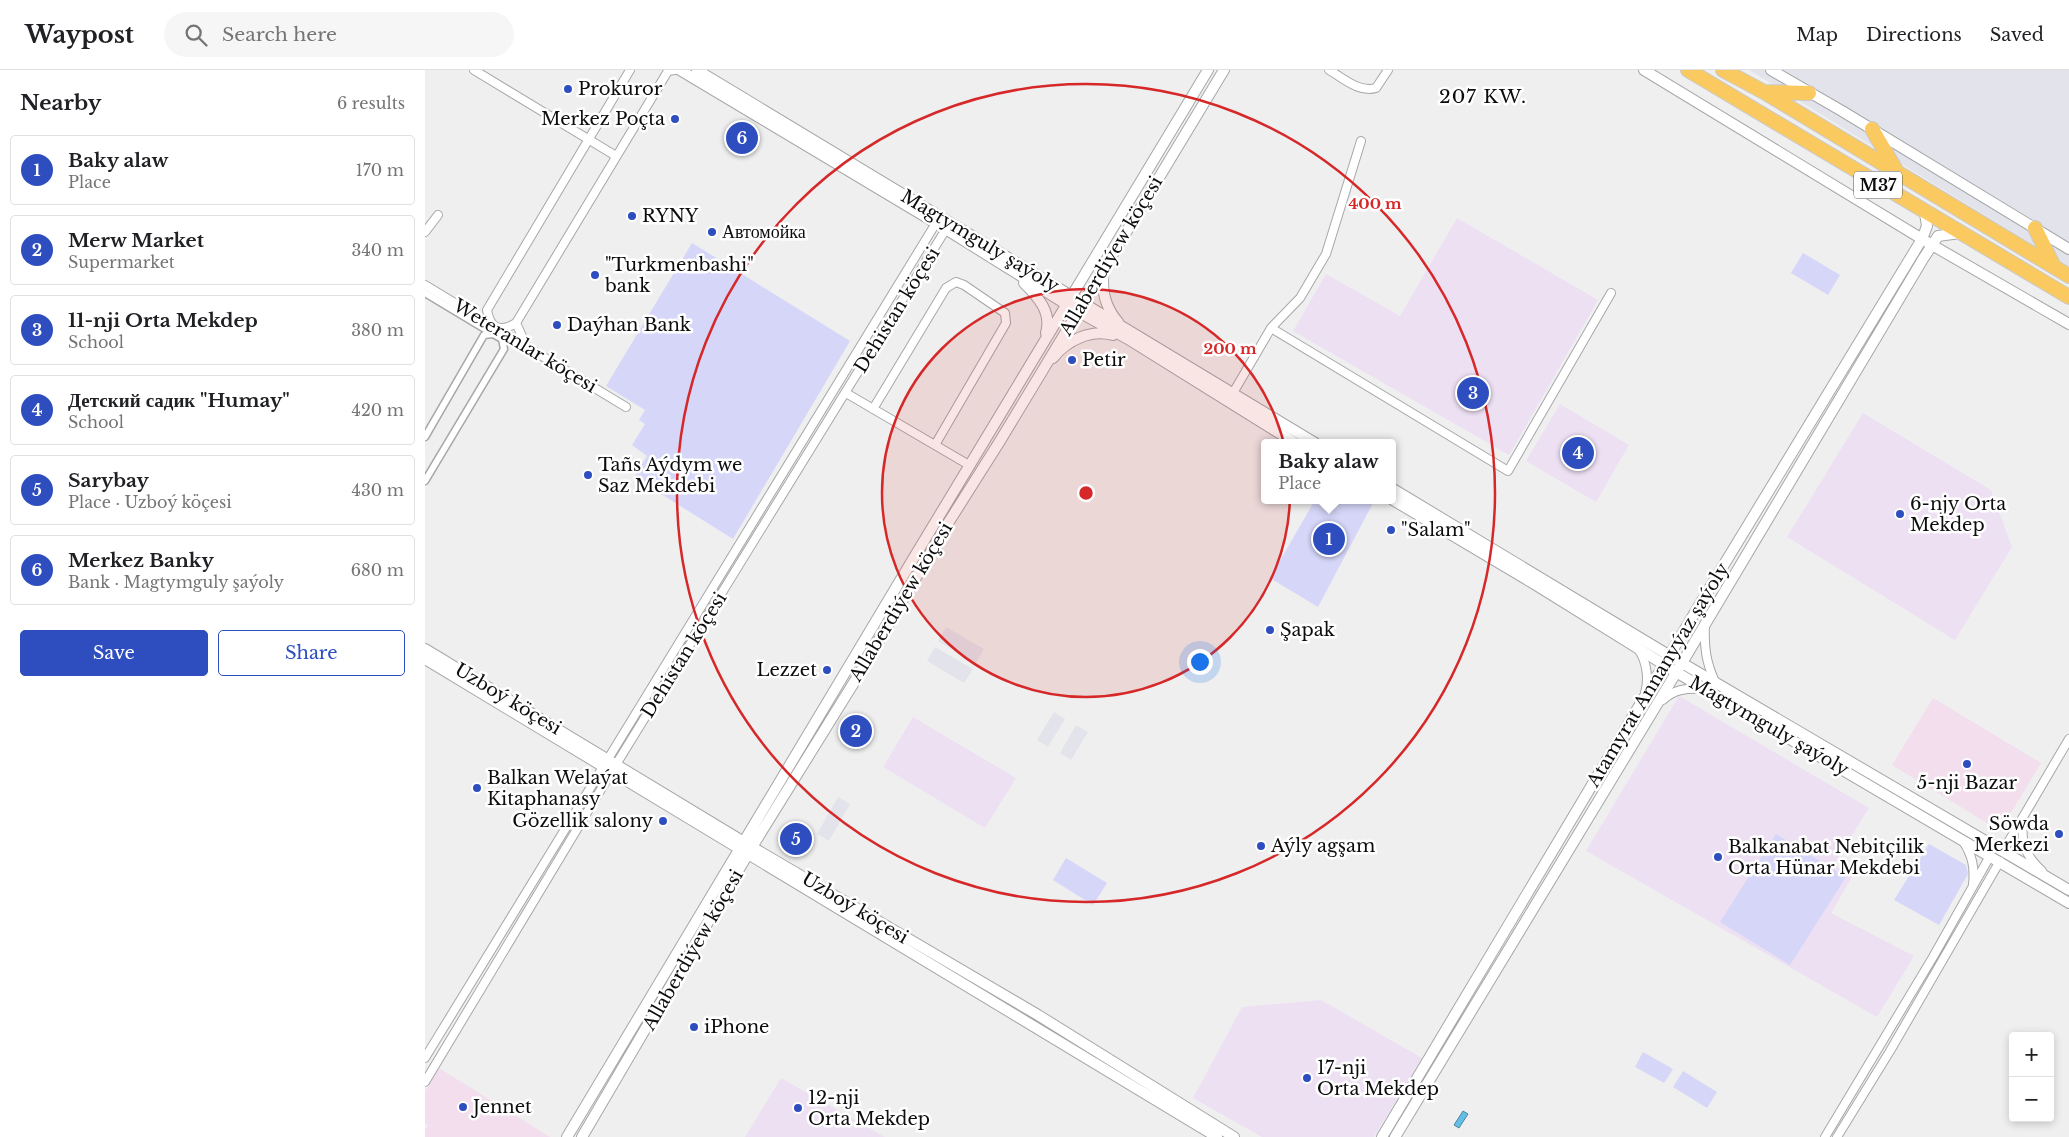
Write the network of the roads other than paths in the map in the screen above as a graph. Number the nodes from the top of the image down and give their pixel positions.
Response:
1 (474, 70) edge
2 (630, 70) edge
3 (675, 70) edge
4 (680, 70) edge
5 (697, 70) edge
6 (1208, 70) edge
7 (1224, 70) edge
8 (1329, 70) edge
9 (1388, 70) edge
10 (1644, 70) edge
11 (1688, 70) edge
12 (1723, 70) edge
13 (1771, 70) edge
14 (1764, 92) junction
15 (1809, 93) junction
16 (1872, 129) junction
17 (589, 140) junction
18 (1361, 141) dead end
19 (616, 156) junction
20 (1899, 175) junction
21 (1925, 213) junction
22 (438, 215) dead end
23 (936, 223) junction
24 (2035, 228) junction
25 (946, 229) junction
26 (425, 232) edge
27 (1960, 233) junction
28 (1922, 239) junction
29 (1932, 245) junction
30 (2069, 249) edge
31 (1105, 264) junction
32 (2055, 268) junction
33 (1009, 269) junction
34 (2069, 276) edge
35 (425, 285) edge
36 (425, 293) edge
37 (1611, 293) dead end
38 (2069, 297) edge
39 (1068, 300) junction
40 (1080, 306) junction
41 (487, 310) junction
42 (469, 312) junction
43 (516, 323) junction
44 (2069, 324) edge
45 (1122, 326) junction
46 (1271, 328) junction
47 (496, 331) junction
48 (1045, 339) junction
49 (1127, 339) junction
50 (527, 347) junction
51 (1037, 378) junction
52 (846, 393) junction
53 (1233, 393) junction
54 (626, 407) dead end
55 (873, 409) junction
56 (425, 437) edge
57 (1289, 439) edge
58 (1308, 439) edge
59 (935, 445) junction
60 (969, 465) junction
61 (425, 481) edge
62 (1396, 491) edge
63 (1396, 502) edge
64 (1705, 625) junction
65 (1635, 646) junction
66 (425, 649) edge
67 (425, 659) edge
68 (1668, 660) junction
69 (1682, 663) junction
70 (1676, 672) junction
71 (1715, 682) junction
72 (1706, 690) junction
73 (1644, 699) junction
74 (1654, 708) junction
75 (2069, 739) edge
76 (610, 765) junction
77 (2024, 816) junction
78 (1961, 839) junction
79 (747, 848) junction
80 (2003, 851) junction
81 (1995, 859) junction
82 (2051, 879) junction
83 (1972, 888) junction
84 (2069, 890) edge
85 (2069, 903) edge
86 (425, 1058) edge
87 (425, 1082) edge
88 (567, 1137) edge
89 (582, 1137) edge
90 (1217, 1137) edge
91 (1234, 1137) edge
92 (1382, 1137) edge
93 (1395, 1137) edge
94 (1825, 1137) edge
95 (1837, 1137) edge

1 - 17 street
2 - 17 street
3 - 19 street
4 - 23 street, Magtymguly şaýoly
5 - 39 street, Magtymguly şaýoly
6 - 39 street, Allaberdiýew köçesi
7 - 31 street, Allaberdiýew köçesi
8 - 9 street
10 - 28 street
11 - 21 highway, M37 / M37
12 - 14 highway, M37 / M37
13 - 15 street
14 - 15 highway
14 - 20 highway, M37 / M37
15 - 16 street
16 - 20 highway
16 - 24 street
17 - 19 street
17 - 41 street
18 - 46 street
19 - 43 street
20 - 32 highway, M37 / M37
21 - 27 highway, M37 / M37
21 - 28 street, Atamyrat Annanyýaz şaýoly
22 - 26 street
23 - 25 street, Magtymguly şaýoly
23 - 76 street, Dehistan köçesi
24 - 30 street
24 - 32 highway
25 - 33 street, Magtymguly şaýoly
25 - 52 street, Dehistan köçesi
27 - 29 street
27 - 38 highway, M37 / M37
28 - 29 street
28 - 68 street, Atamyrat Annanyýaz şaýoly
29 - 44 street
29 - 64 street, Atamyrat Annanyýaz şaýoly
31 - 40 street, Allaberdiýew köçesi
31 - 45 street
32 - 34 highway, M37 / M37
33 - 39 street, Magtymguly şaýoly
33 - 48 street
35 - 42 street, Weteranlar köçesi
36 - 47 street
37 - 46 street
39 - 40 street, Magtymguly şaýoly
39 - 48 street, Allaberdiýew köçesi
40 - 45 street, Magtymguly şaýoly
40 - 49 street, Magtymguly şaýoly
40 - 51 street, Allaberdiýew köçesi
41 - 42 street
41 - 47 street
42 - 47 street, Weteranlar köçesi
43 - 47 street
43 - 50 street
45 - 53 street, Magtymguly şaýoly
46 - 53 street
47 - 50 street, Weteranlar köçesi
47 - 56 street
47 - 61 street
48 - 60 street, Allaberdiýew köçesi
49 - 51 street
49 - 57 street, Magtymguly şaýoly
50 - 54 street, Weteranlar köçesi
51 - 79 street, Allaberdiýew köçesi
52 - 55 street
52 - 76 street, Dehistan köçesi
53 - 58 street, Magtymguly şaýoly
55 - 59 street
55 - 59 street
59 - 60 street
60 - 79 street, Allaberdiýew köçesi
62 - 68 street, Magtymguly şaýoly
63 - 65 street, Magtymguly şaýoly
64 - 69 street, Atamyrat Annanyýaz şaýoly
64 - 71 street
65 - 68 street, Magtymguly şaýoly
65 - 73 street
66 - 76 street, Uzboý köçesi
67 - 76 street, Uzboý köçesi
68 - 69 street, Magtymguly şaýoly
68 - 70 street, Magtymguly şaýoly
68 - 73 street, Atamyrat Annanyýaz şaýoly
69 - 70 street, Atamyrat Annanyýaz şaýoly
69 - 71 street, Magtymguly şaýoly
70 - 72 street, Magtymguly şaýoly
70 - 74 street, Atamyrat Annanyýaz şaýoly
71 - 80 street, Magtymguly şaýoly
72 - 74 street
72 - 78 street, Magtymguly şaýoly
73 - 92 street, Atamyrat Annanyýaz şaýoly
74 - 93 street, Atamyrat Annanyýaz şaýoly
75 - 77 street
76 - 79 street, Uzboý köçesi
76 - 86 street, Dehistan köçesi
76 - 87 street, Dehistan köçesi
77 - 80 street
77 - 82 street
78 - 81 street, Magtymguly şaýoly
78 - 83 street
79 - 88 street, Allaberdiýew köçesi
79 - 89 street, Allaberdiýew köçesi
79 - 90 street, Uzboý köçesi
79 - 91 street, Uzboý köçesi
80 - 82 street, Magtymguly şaýoly
81 - 83 street
81 - 85 street, Magtymguly şaýoly
81 - 95 street
82 - 84 street, Magtymguly şaýoly
83 - 94 street

